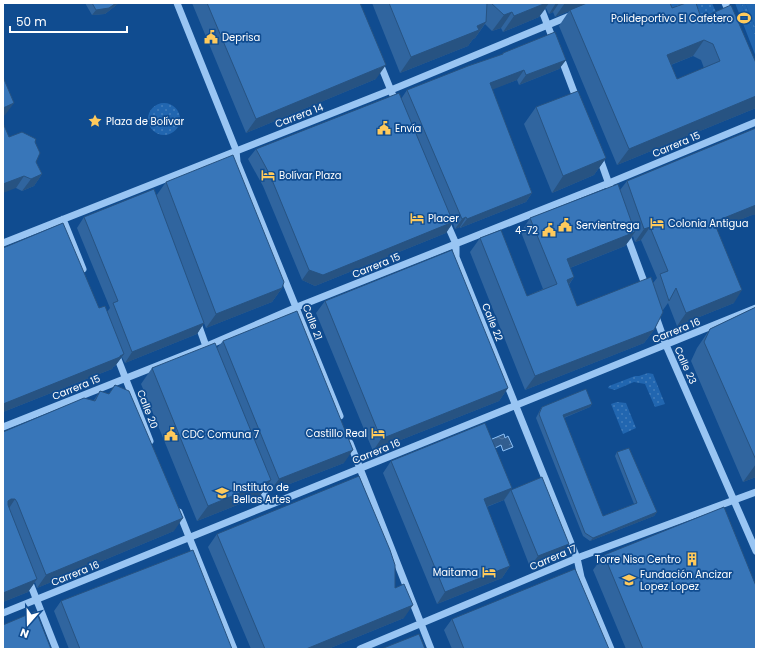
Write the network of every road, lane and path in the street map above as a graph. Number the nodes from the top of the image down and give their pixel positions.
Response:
1 (177, 3) edge
2 (539, 3) edge
3 (725, 3) edge
4 (582, 11) edge
5 (734, 24) edge
6 (548, 25) junction
7 (377, 55) edge
8 (391, 90) junction
9 (580, 107) edge
10 (399, 110) edge
11 (756, 122) edge
12 (236, 150) junction
13 (597, 151) edge
14 (609, 183) junction
15 (614, 198) edge
16 (442, 211) edge
17 (63, 219) junction
18 (624, 227) edge
19 (3, 244) edge
20 (456, 244) junction
21 (84, 274) edge
22 (648, 294) edge
23 (297, 307) junction
24 (653, 308) edge
25 (756, 308) edge
26 (194, 312) edge
27 (666, 345) junction
28 (113, 346) edge
29 (207, 346) junction
30 (209, 358) edge
31 (126, 378) junction
32 (516, 404) junction
33 (3, 426) edge
34 (154, 452) edge
35 (360, 468) junction
36 (257, 476) edge
37 (756, 492) edge
38 (734, 500) junction
39 (176, 504) edge
40 (269, 505) junction
41 (189, 538) junction
42 (756, 551) edge
43 (577, 558) junction
44 (25, 572) edge
45 (36, 599) junction
46 (3, 613) edge
47 (421, 624) junction
48 (56, 649) edge
49 (234, 649) edge
50 (360, 649) edge
51 (431, 649) edge
52 (611, 649) edge

1 - 12 street, Calle 21
2 - 6 street
3 - 5 street
4 - 6 street, Carrera 14
6 - 8 street, Carrera 14
6 - 9 street
7 - 8 street
8 - 10 street
8 - 12 street, Carrera 14
11 - 14 street, Carrera 15
12 - 17 street, Carrera 14
12 - 23 street, Calle 21
13 - 14 street
14 - 15 street
14 - 20 street, Carrera 15
16 - 20 street, Calle 22
17 - 19 street, Carrera 14
17 - 21 street
18 - 22 street
20 - 23 street, Carrera 15
20 - 32 street, Calle 22
23 - 29 street, Carrera 15
23 - 35 street, Calle 21
24 - 27 street, Calle 23
25 - 27 street, Carrera 16
26 - 29 street
27 - 32 street, Carrera 16
27 - 38 street, Calle 23
28 - 31 street, Calle 20
29 - 30 street
29 - 31 street, Carrera 15
31 - 33 street, Carrera 15
31 - 34 street, Calle 20
32 - 35 street, Carrera 16
32 - 43 street, Calle 22
35 - 40 street, Carrera 16
35 - 47 street, Calle 21
36 - 40 street
37 - 38 street, Carrera 17
38 - 42 street, Calle 23
38 - 43 street, Carrera 17
39 - 41 street
40 - 41 street, Carrera 16
41 - 45 street, Carrera 16
41 - 49 street
43 - 47 street, Carrera 17
43 - 52 street, Calle 22
44 - 45 street
45 - 46 street, Carrera 16
45 - 48 street
47 - 50 street, Carrera 17
47 - 51 street, Calle 21

